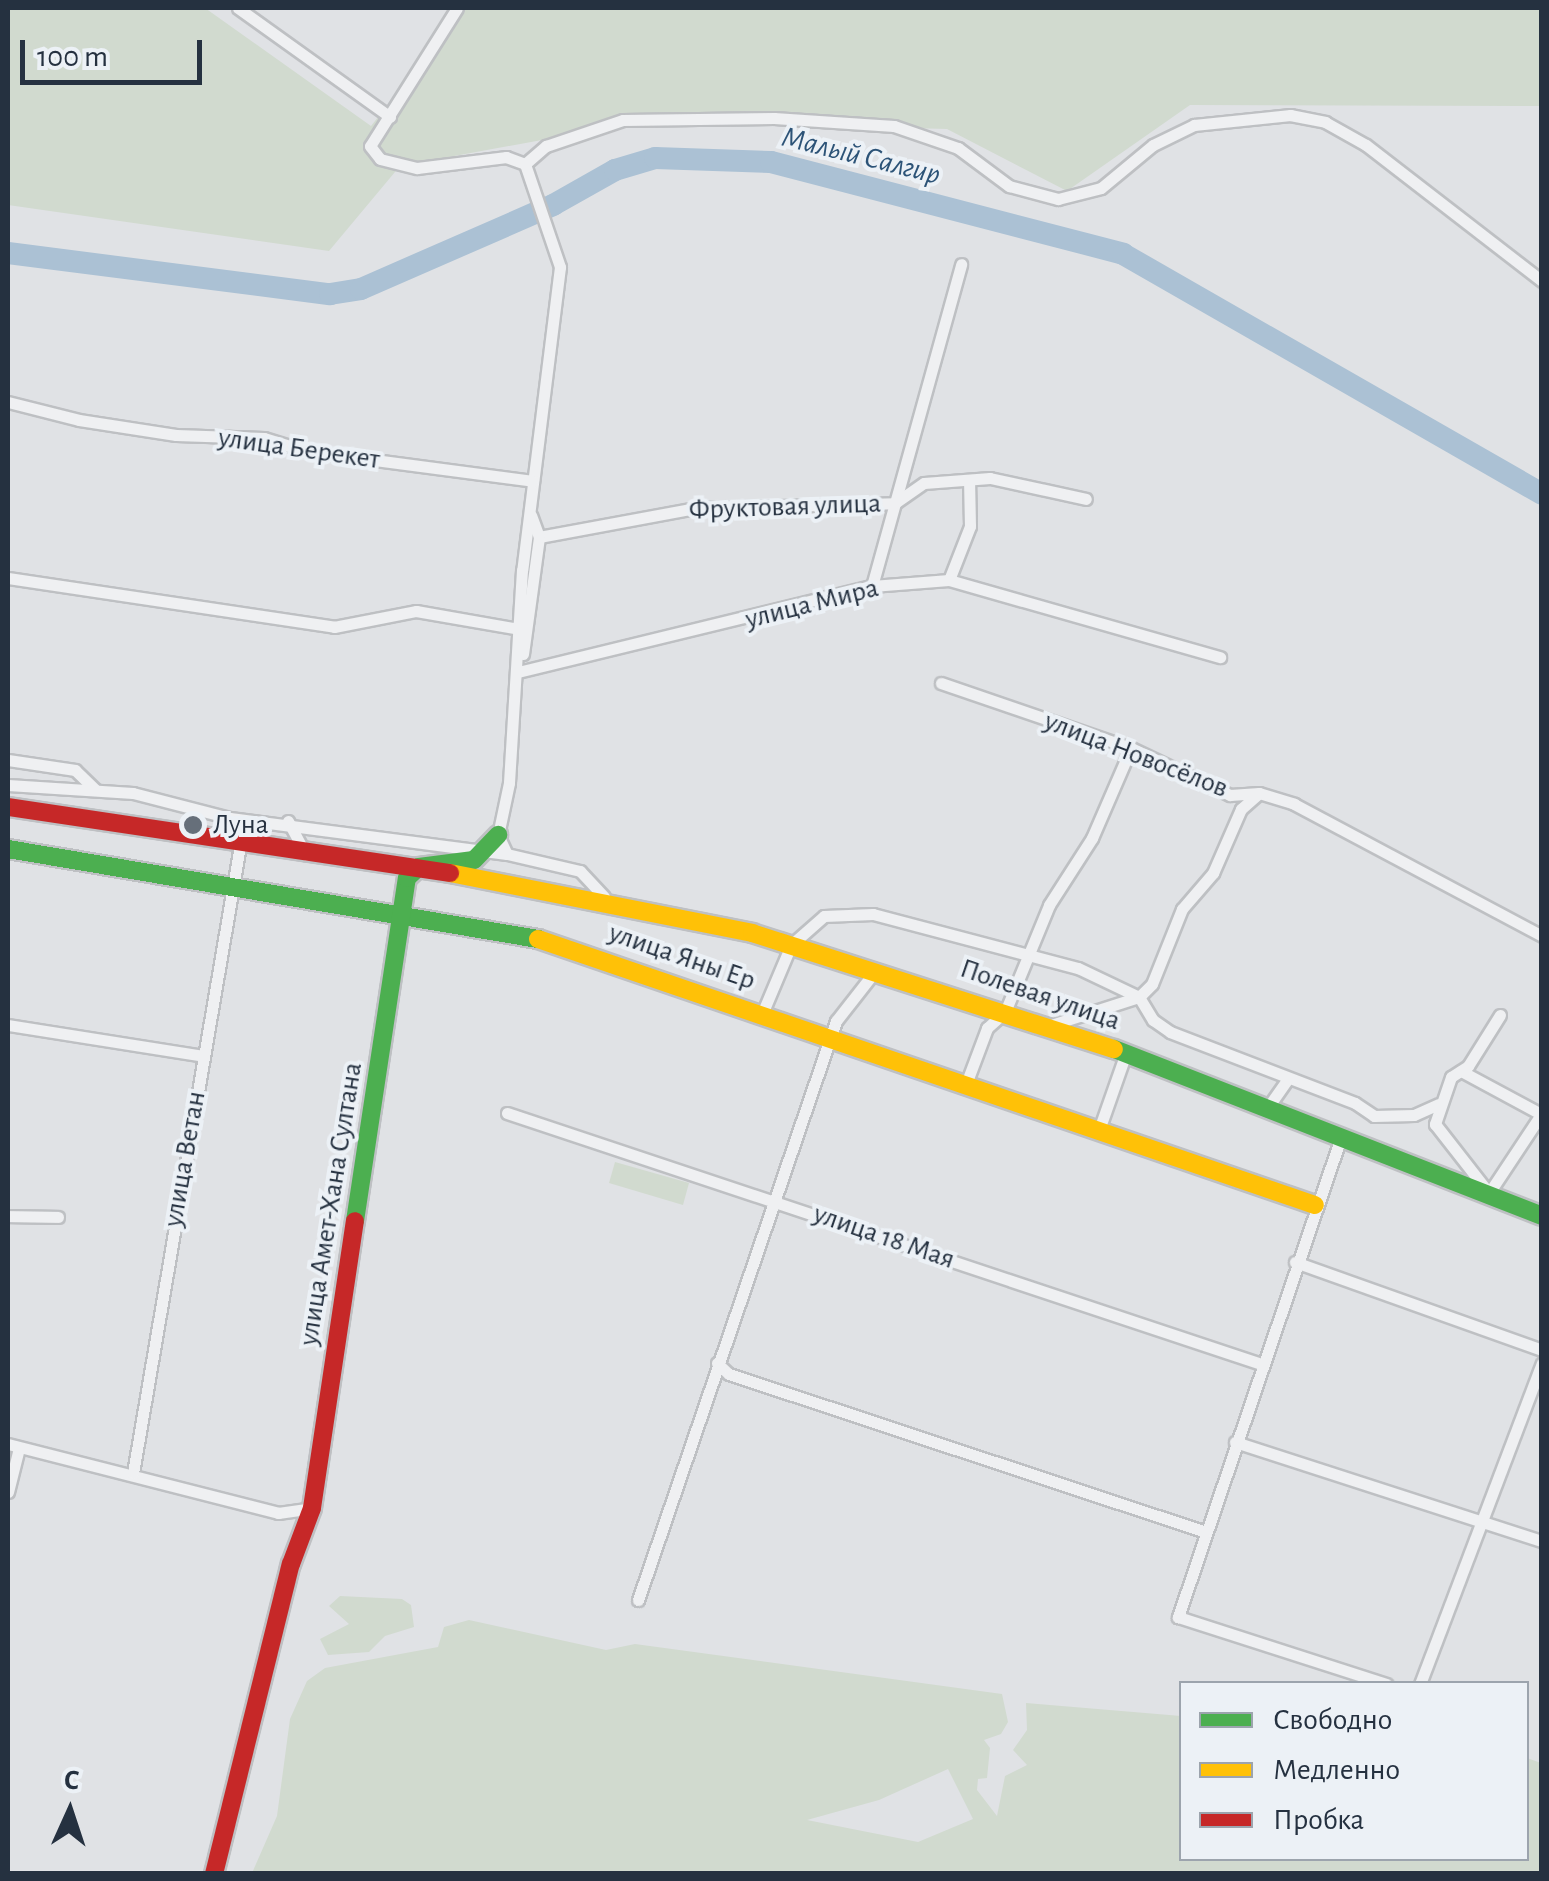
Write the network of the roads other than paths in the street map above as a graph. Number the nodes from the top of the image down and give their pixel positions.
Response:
1 (238, 8) edge
2 (457, 8) edge
3 (390, 117) junction
4 (525, 164) junction
5 (961, 264) dead end
6 (1542, 281) edge
7 (8, 402) edge
8 (970, 480) junction
9 (533, 481) junction
10 (1086, 499) dead end
11 (895, 503) junction
12 (531, 513) junction
13 (539, 537) junction
14 (8, 578) edge
15 (950, 580) junction
16 (872, 586) junction
17 (519, 628) junction
18 (1220, 656) dead end
19 (518, 672) junction
20 (940, 684) dead end
21 (1130, 748) junction
22 (8, 760) edge
23 (8, 784) edge
24 (95, 789) junction
25 (1259, 794) junction
26 (1230, 795) junction
27 (8, 807) edge
28 (1241, 809) junction
29 (288, 821) junction
30 (498, 835) junction
31 (240, 846) junction
32 (8, 849) edge
33 (486, 852) junction
34 (306, 854) junction
35 (506, 854) junction
36 (414, 869) junction
37 (230, 886) junction
38 (604, 898) junction
39 (403, 908) junction
40 (1542, 936) edge
41 (791, 946) junction
42 (1028, 957) junction
43 (877, 970) junction
44 (1139, 997) junction
45 (1005, 1012) junction
46 (762, 1014) junction
47 (1500, 1015) dead end
48 (8, 1025) edge
49 (1048, 1026) junction
50 (832, 1038) junction
51 (1126, 1053) junction
52 (202, 1056) junction
53 (1461, 1071) junction
54 (1286, 1081) junction
55 (966, 1084) junction
56 (1438, 1104) junction
57 (1266, 1110) junction
58 (506, 1113) dead end
59 (1541, 1113) edge
60 (1099, 1130) junction
61 (1340, 1140) junction
62 (1489, 1193) junction
63 (773, 1199) junction
64 (1315, 1205) junction
65 (8, 1216) edge
66 (1542, 1216) edge
67 (58, 1217) dead end
68 (1294, 1262) junction
69 (1542, 1350) edge
70 (717, 1363) junction
71 (1542, 1363) edge
72 (1261, 1364) junction
73 (1235, 1442) junction
74 (13, 1446) edge
75 (132, 1473) junction
76 (8, 1492) edge
77 (312, 1508) junction
78 (1484, 1521) junction
79 (1206, 1532) junction
80 (1542, 1541) edge
81 (638, 1600) dead end
82 (1378, 1681) edge
83 (1421, 1681) edge
84 (214, 1874) edge

1 - 3 street
2 - 3 street
3 - 4 street
4 - 6 street
4 - 9 street
5 - 11 street
7 - 9 street, улица Берекет
8 - 10 street, Фруктовая улица
8 - 11 street, Фруктовая улица
8 - 15 street
9 - 12 street
11 - 13 street, Фруктовая улица
11 - 16 street
12 - 13 street
12 - 17 street
13 - 19 street
14 - 17 street
15 - 16 street, улица Мира
15 - 18 street, улица Мира
16 - 19 street, улица Мира
17 - 19 street
19 - 30 street
20 - 21 street, улица Новосёлов
21 - 26 street, улица Новосёлов
21 - 42 street
22 - 24 street
23 - 24 street
24 - 29 street
25 - 26 street, улица Новосёлов
25 - 28 street
25 - 40 street, улица Новосёлов
26 - 28 street
27 - 31 street, Полевая улица
28 - 44 street
29 - 33 street
29 - 34 street
30 - 33 street
30 - 35 street
31 - 34 street, Полевая улица
31 - 37 street, улица Ветан
32 - 37 street, улица Яны Ер
33 - 35 street
33 - 36 street
34 - 36 street, Полевая улица
35 - 38 street
36 - 38 street, Полевая улица
36 - 39 street, улица Амет-Хана Султана
37 - 39 street, улица Яны Ер
37 - 52 street, улица Ветан
38 - 41 street, Полевая улица
39 - 46 street, улица Яны Ер
39 - 77 street, улица Амет-Хана Султана
41 - 42 street
41 - 43 street, Полевая улица
41 - 46 street
42 - 44 street
42 - 45 street
43 - 45 street, Полевая улица
43 - 50 street
44 - 49 street
44 - 54 street
45 - 49 street, Полевая улица
45 - 55 street
46 - 50 street, улица Яны Ер
47 - 53 street
48 - 52 street
49 - 51 street, Полевая улица
50 - 55 street, улица Яны Ер
50 - 63 street
51 - 57 street, Полевая улица
51 - 60 street
52 - 75 street, улица Ветан
53 - 56 street
53 - 59 street
54 - 56 street
54 - 57 street
55 - 60 street, улица Яны Ер
56 - 62 street
57 - 61 street, Полевая улица
58 - 63 street, улица 18 Мая
59 - 62 street
60 - 64 street, улица Яны Ер
61 - 62 street, Полевая улица
61 - 64 street
62 - 66 street, Полевая улица
63 - 70 street
63 - 72 street, улица 18 Мая
64 - 68 street
65 - 67 street
68 - 69 street
68 - 72 street
70 - 79 street
70 - 81 street
71 - 78 street
72 - 73 street
73 - 78 street
73 - 79 street
74 - 75 street
74 - 76 street
75 - 77 street
77 - 84 street, улица Амет-Хана Султана
78 - 80 street
78 - 83 street
79 - 82 street

